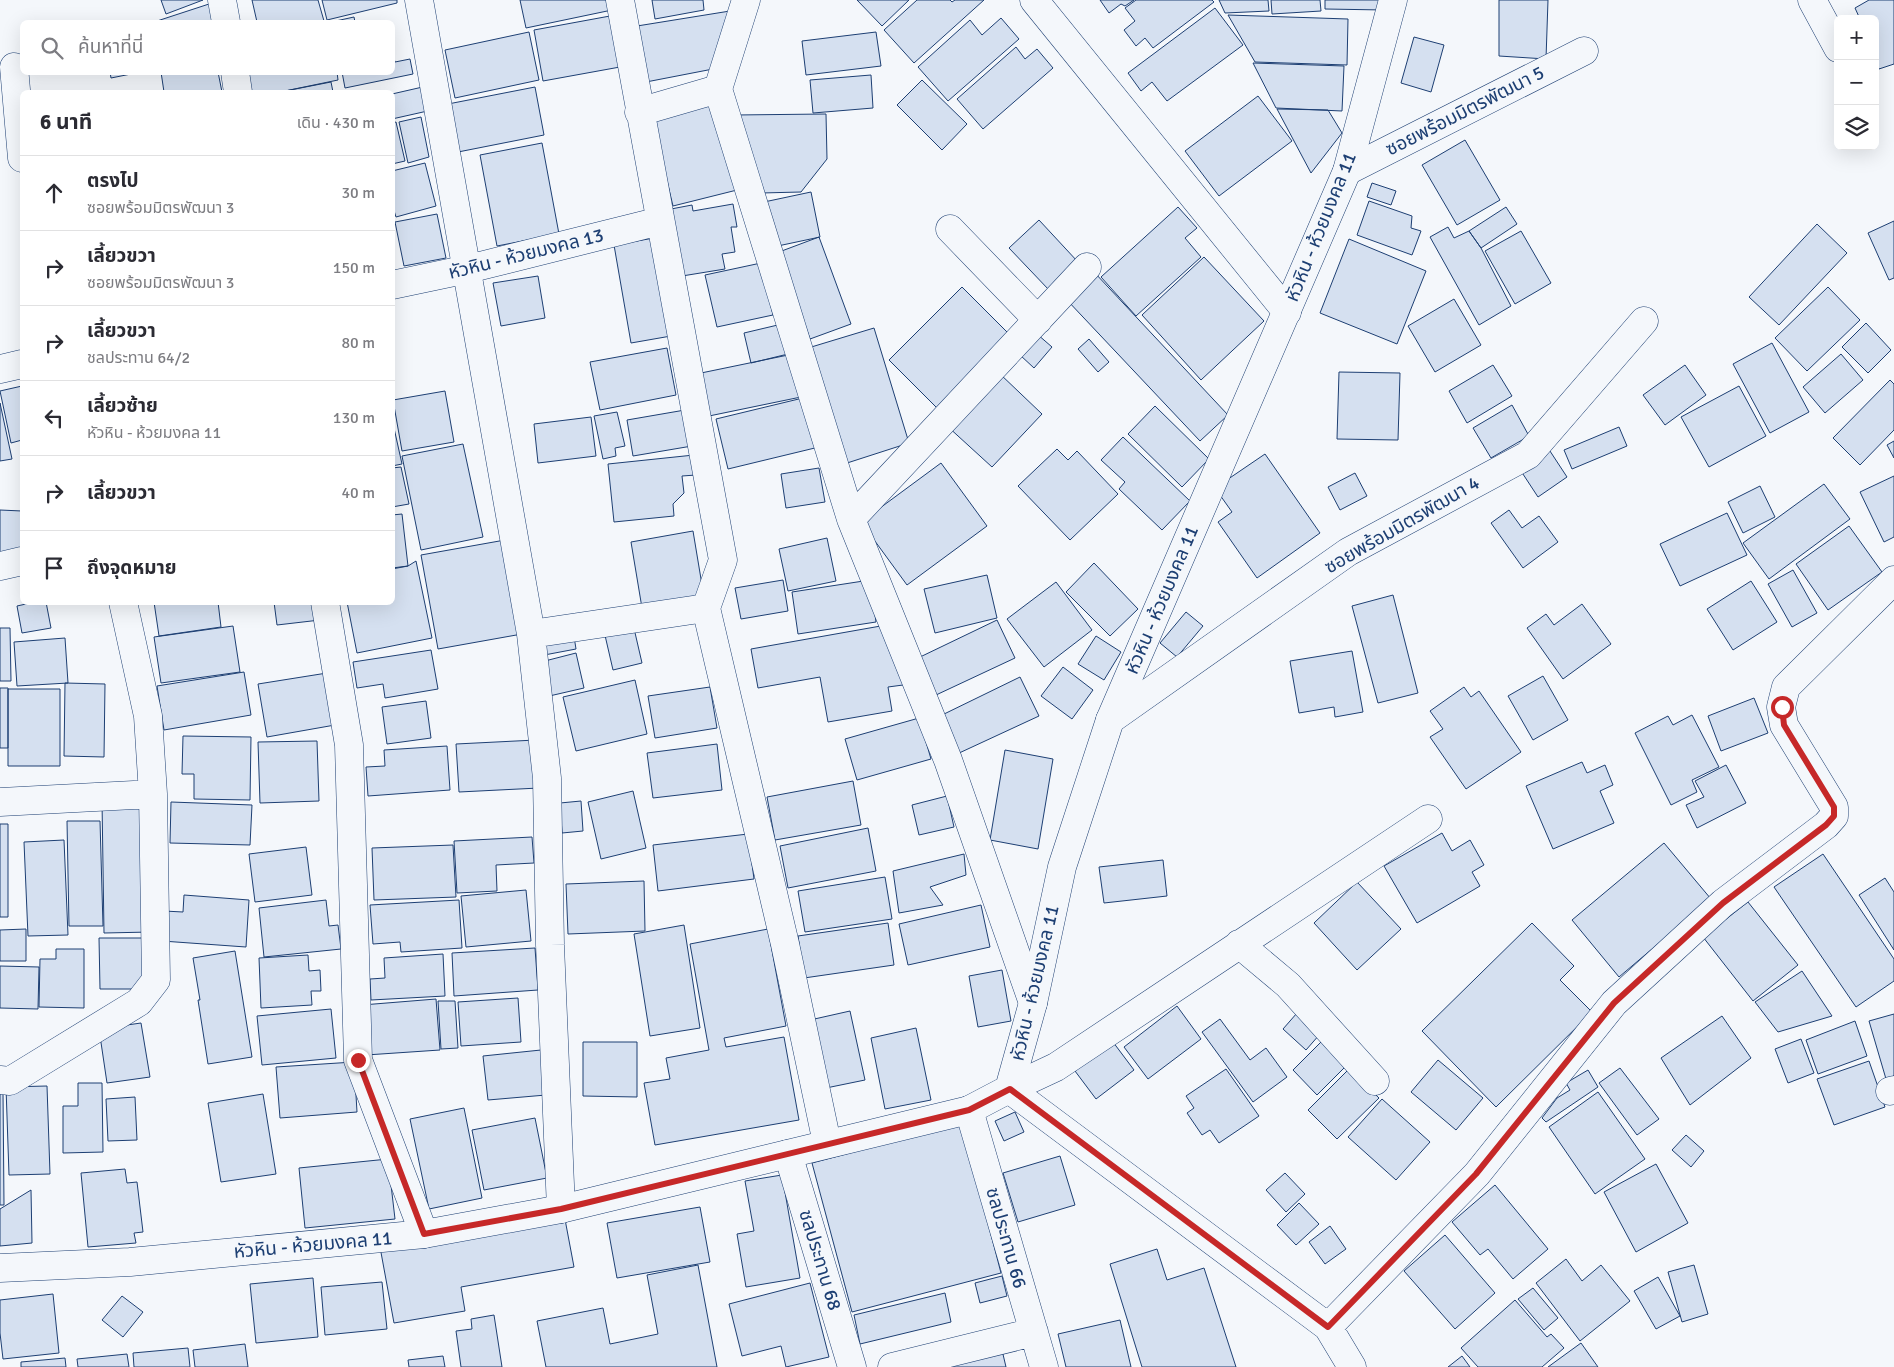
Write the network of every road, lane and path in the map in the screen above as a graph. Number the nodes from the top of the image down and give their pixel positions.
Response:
1 (222, 0) edge
2 (419, 0) edge
3 (620, 0) edge
4 (746, 0) edge
5 (1034, 0) edge
6 (1393, 0) edge
7 (1812, 0) edge
8 (226, 20) edge
9 (1834, 41) edge
10 (1584, 51) dead end
11 (14, 67) dead end
12 (235, 75) edge
13 (718, 89) junction
14 (238, 90) edge
15 (640, 112) junction
16 (14, 153) edge
17 (1347, 172) junction
18 (660, 221) junction
19 (950, 229) dead end
20 (1087, 267) dead end
21 (468, 269) junction
22 (395, 284) edge
23 (1287, 312) junction
24 (1038, 320) junction
25 (1644, 321) dead end
26 (20, 364) edge
27 (0, 369) edge
28 (851, 519) junction
29 (20, 561) edge
30 (0, 566) edge
31 (1894, 580) edge
32 (124, 605) edge
33 (326, 605) edge
34 (706, 608) junction
35 (531, 634) junction
36 (1110, 720) junction
37 (153, 794) junction
38 (0, 802) edge
39 (1428, 819) dead end
40 (1239, 944) junction
41 (1032, 1002) junction
42 (0, 1080) edge
43 (1375, 1081) dead end
44 (1010, 1089) junction
45 (969, 1110) junction
46 (827, 1143) junction
47 (788, 1154) junction
48 (561, 1209) junction
49 (424, 1234) junction
50 (0, 1268) edge
51 (1328, 1327) junction
52 (1034, 1332) junction
53 (852, 1367) edge
54 (892, 1367) edge
55 (1044, 1367) edge
56 (1352, 1367) edge

1 - 8 street
2 - 21 street
3 - 15 street
4 - 13 street
5 - 23 street
6 - 17 street, หัวหิน - ห้วยมงคล 11
7 - 9 street
10 - 17 street, ซอยพร้อมมิตรพัฒนา 5
11 - 16 street
12 - 14 street
13 - 15 street
13 - 28 street
15 - 18 street
17 - 23 street, หัวหิน - ห้วยมงคล 11
18 - 21 street, หัวหิน - ห้วยมงคล 13
18 - 34 street
19 - 24 street
20 - 24 street
21 - 22 street, หัวหิน - ห้วยมงคล 13
21 - 35 street
23 - 36 street, หัวหิน - ห้วยมงคล 11
24 - 28 street
25 - 36 street, ซอยพร้อมมิตรพัฒนา 4
26 - 27 street
28 - 41 street
29 - 30 street
31 - 51 street
32 - 37 street
33 - 49 street
34 - 35 street
34 - 46 street
35 - 48 street
36 - 41 street, หัวหิน - ห้วยมงคล 11
37 - 38 street
37 - 42 street
39 - 40 street
40 - 43 street
40 - 44 street
41 - 44 street, หัวหิน - ห้วยมงคล 11
44 - 45 street, หัวหิน - ห้วยมงคล 11
44 - 51 street
45 - 46 street, หัวหิน - ห้วยมงคล 11
45 - 52 street, ชลประทาน 66
46 - 47 street, หัวหิน - ห้วยมงคล 11
47 - 48 street, หัวหิน - ห้วยมงคล 11
47 - 53 street, ชลประทาน 68
48 - 49 street, หัวหิน - ห้วยมงคล 11
49 - 50 street, หัวหิน - ห้วยมงคล 11
51 - 56 street
52 - 54 street
52 - 55 street, ชลประทาน 66

